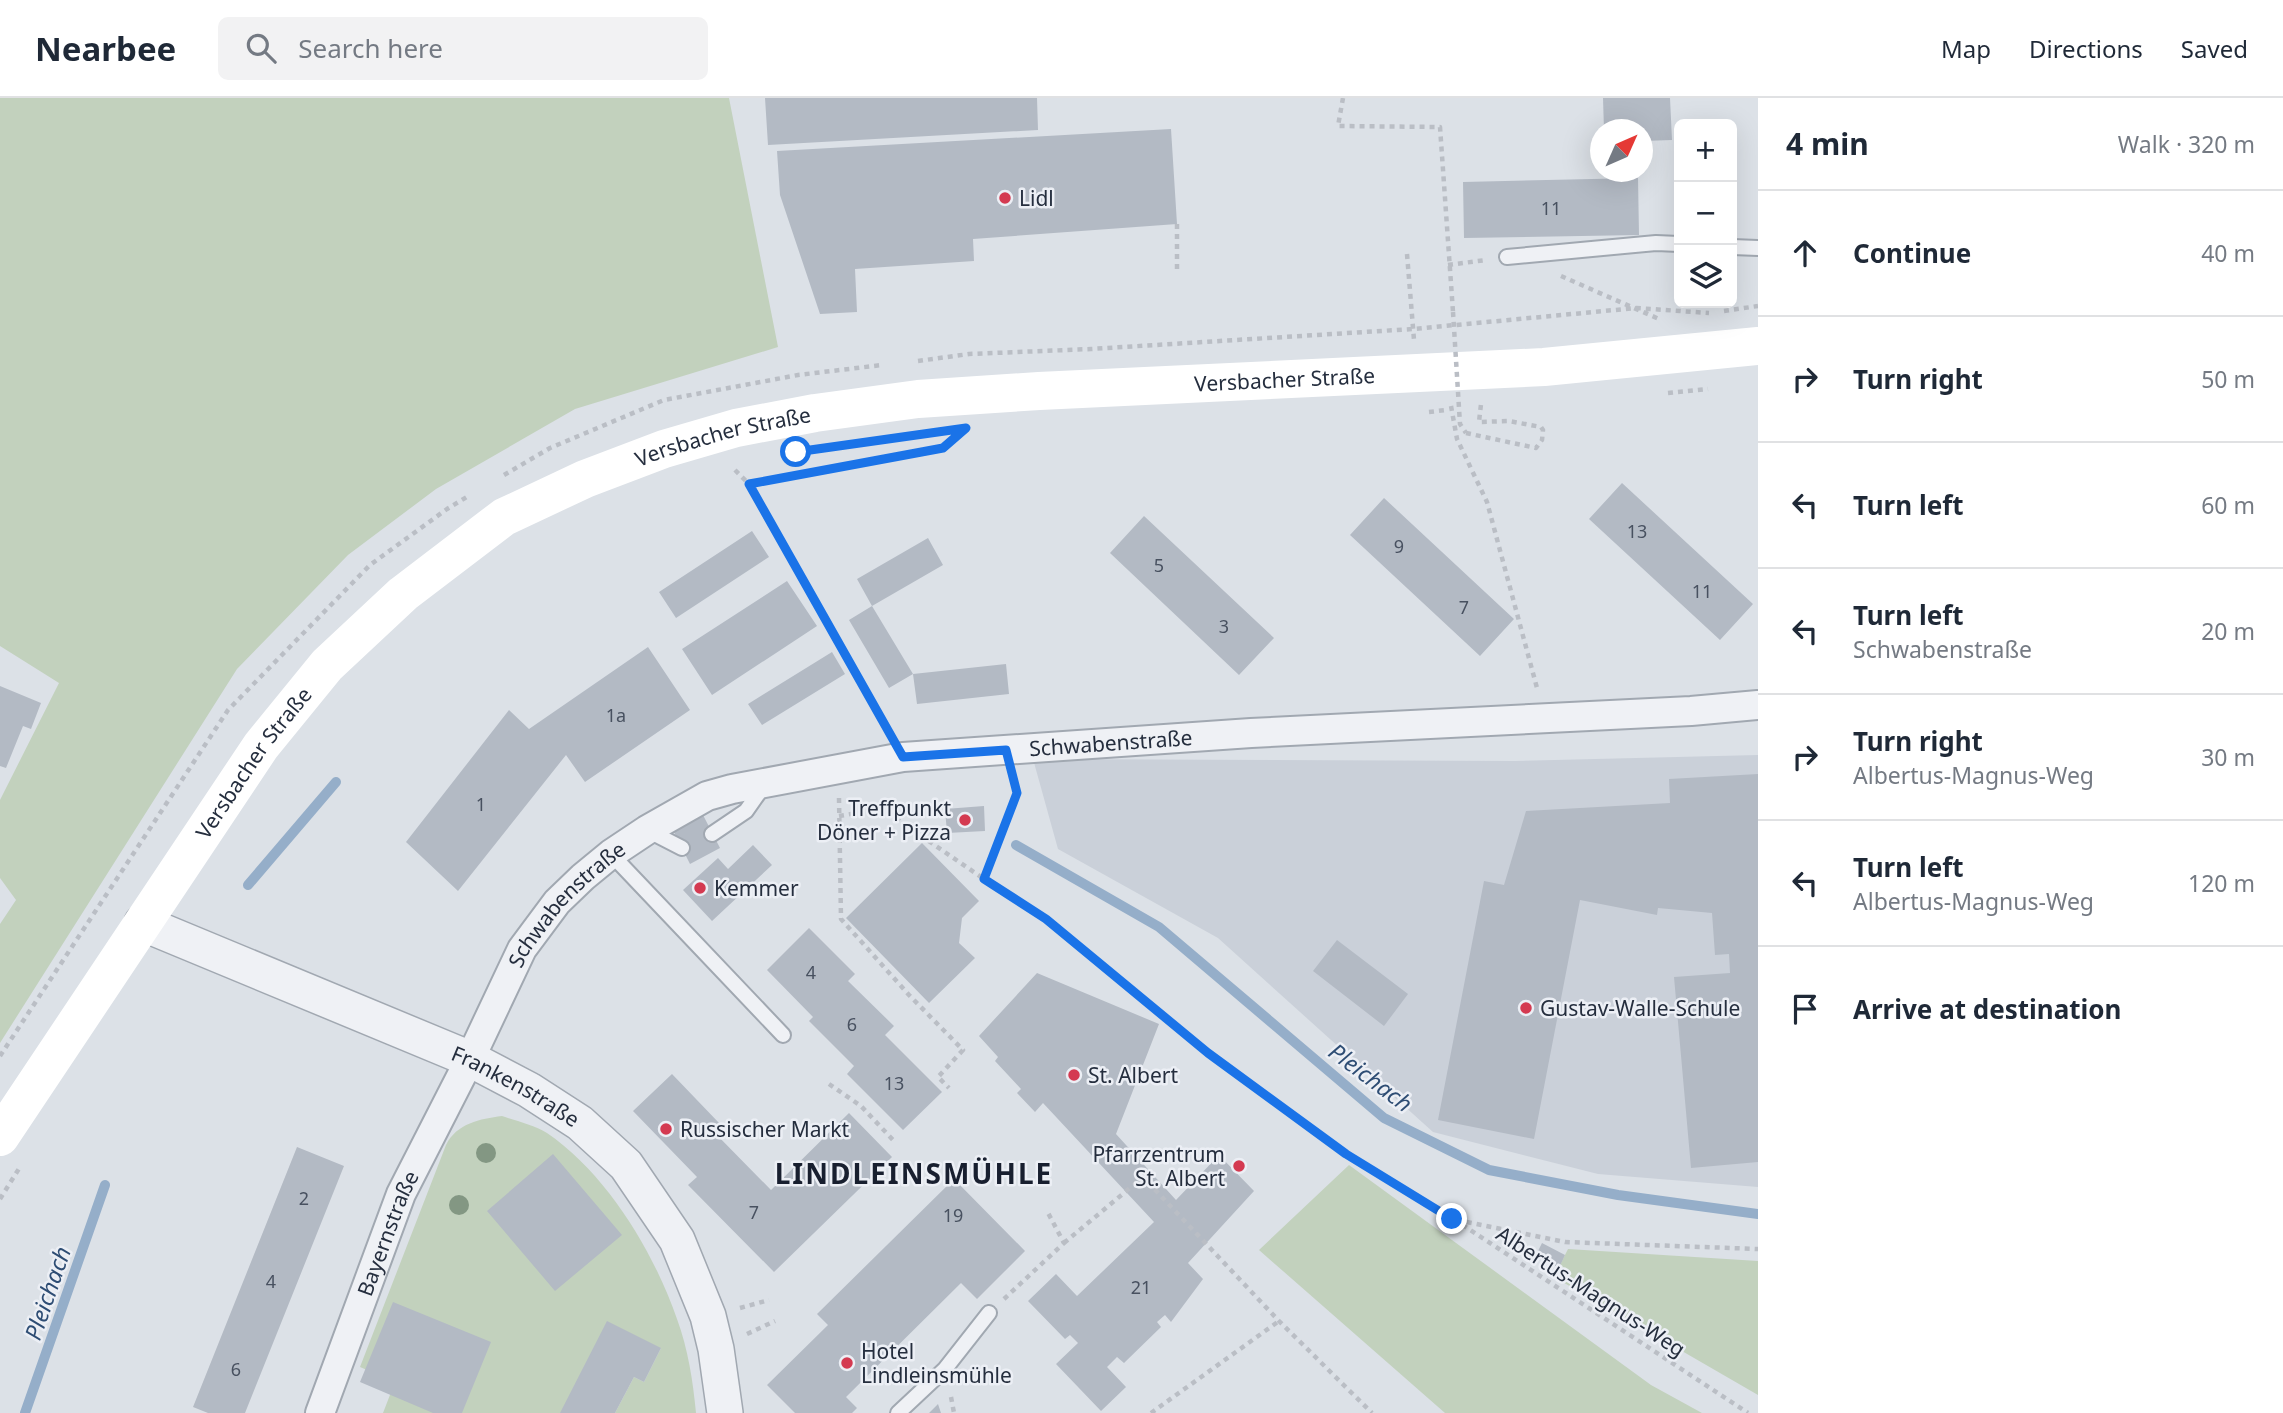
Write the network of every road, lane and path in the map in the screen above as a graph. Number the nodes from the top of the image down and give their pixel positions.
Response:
1 (1343, 98) edge
2 (1177, 224) dead end
3 (1674, 244) edge
4 (1737, 247) edge
5 (1758, 248) edge
6 (1407, 254) dead end
7 (1507, 257) joint
8 (1448, 265) junction
9 (1177, 270) dead end
10 (1555, 273) dead end
11 (1758, 306) edge
12 (1636, 308) junction
13 (1413, 329) junction
14 (1758, 346) edge
15 (917, 361) dead end
16 (890, 364) dead end
17 (1417, 372) junction
18 (1717, 388) dead end
19 (1662, 394) dead end
20 (1460, 402) dead end
21 (1471, 402) dead end
22 (1481, 402) dead end
23 (1452, 409) junction
24 (1429, 412) dead end
25 (1509, 421) dead end
26 (953, 430) dead end
27 (735, 470) dead end
28 (493, 482) dead end
29 (749, 484) junction
30 (481, 489) dead end
31 (1758, 705) edge
32 (1545, 718) junction
33 (1006, 750) junction
34 (903, 757) junction
35 (839, 770) junction
36 (766, 783) junction
37 (839, 816) junction
38 (647, 830) junction
39 (712, 834) dead end
40 (682, 848) dead end
41 (611, 854) junction
42 (984, 879) junction
43 (142, 923) junction
44 (783, 1035) dead end
45 (0, 1056) edge
46 (470, 1059) junction
47 (829, 1084) dead end
48 (948, 1088) dead end
49 (894, 1141) dead end
50 (11, 1151) edge
51 (0, 1199) edge
52 (1047, 1211) dead end
53 (1452, 1219) junction
54 (1064, 1243) junction
55 (1758, 1249) edge
56 (989, 1313) joint
57 (1279, 1321) junction
58 (320, 1413) edge
59 (725, 1413) edge
60 (898, 1413) edge
61 (1151, 1413) edge
62 (1372, 1413) edge
63 (1748, 1413) edge

1 - 8 path
2 - 9 path
3 - 7 lane
4 - 5 lane
6 - 13 path
7 - 8 path
8 - 25 path, bridge
10 - 12 path
11 - 12 path
12 - 13 path
13 - 15 path
13 - 17 path
14 - 17 main road, Versbacher Straße
16 - 28 path
17 - 43 main road, Versbacher Straße
18 - 19 path
20 - 23 path
21 - 22 path
23 - 24 path
23 - 32 path
26 - 29 path
27 - 29 path
29 - 34 path
30 - 45 path
31 - 32 street, Schwabenstraße
32 - 33 street, Schwabenstraße
33 - 34 street, Schwabenstraße
33 - 42 path
34 - 35 street, Schwabenstraße
35 - 36 street, Schwabenstraße
35 - 37 path
36 - 38 street, Schwabenstraße
36 - 39 lane
37 - 42 path, Albertus-Magnus-Weg
37 - 48 path
38 - 40 lane
38 - 41 street, Schwabenstraße
41 - 44 lane
41 - 46 street, Schwabenstraße
42 - 53 path, Albertus-Magnus-Weg
43 - 46 street, Frankenstraße
43 - 50 main road, Versbacher Straße
46 - 58 street, Bayernstraße
46 - 59 street, Frankenstraße
47 - 49 path
50 - 51 path
52 - 54 path
53 - 55 path
53 - 63 path, Albertus-Magnus-Weg
54 - 56 path
54 - 57 path
56 - 60 lane
57 - 61 path
57 - 62 path

